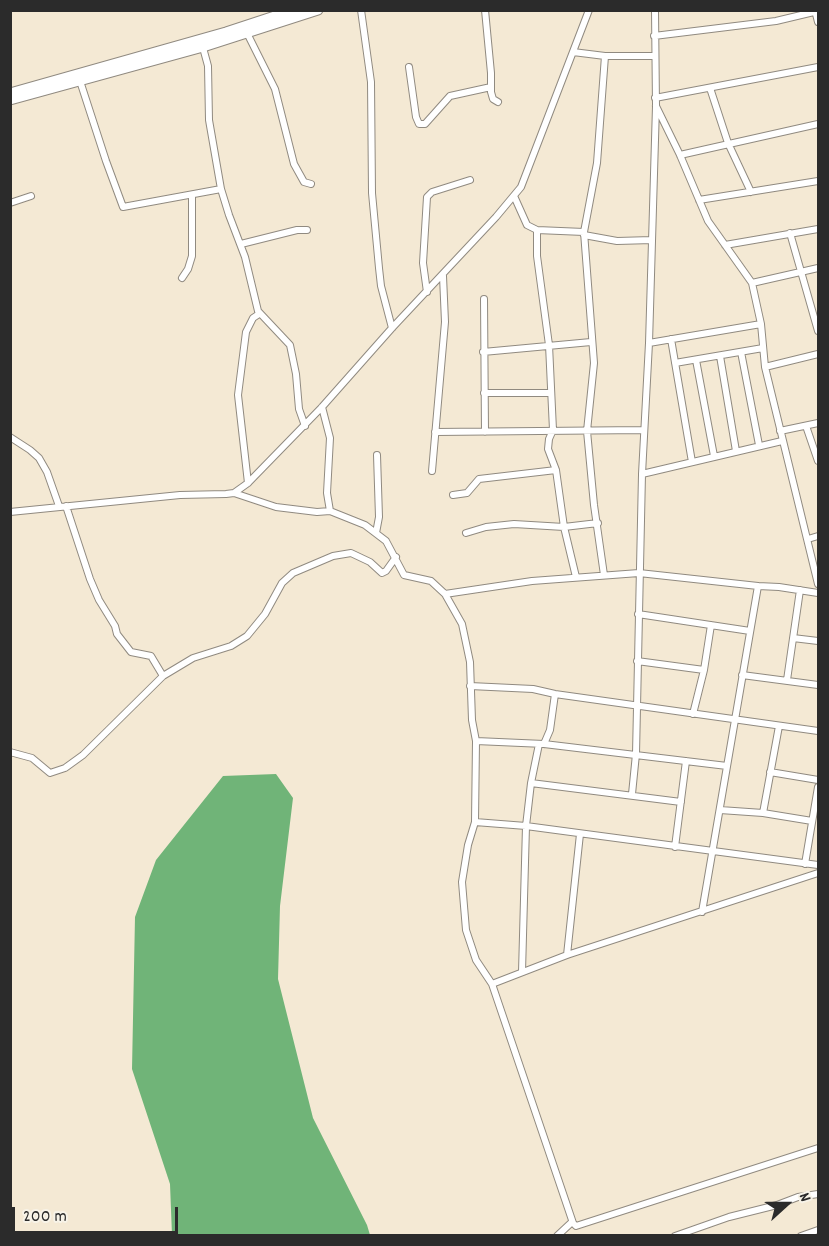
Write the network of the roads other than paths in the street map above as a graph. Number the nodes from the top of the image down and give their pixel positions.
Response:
1 (293, 10) edge
2 (318, 10) edge
3 (361, 10) edge
4 (485, 10) edge
5 (589, 10) edge
6 (655, 10) edge
7 (816, 11) edge
8 (819, 22) edge
9 (248, 33) junction
10 (654, 36) junction
11 (202, 43) junction
12 (573, 52) junction
13 (604, 56) junction
14 (654, 56) junction
15 (409, 67) dead end
16 (819, 67) edge
17 (80, 81) junction
18 (491, 87) junction
19 (710, 88) junction
20 (10, 93) edge
21 (10, 100) edge
22 (498, 102) dead end
23 (656, 102) junction
24 (819, 124) edge
25 (728, 143) junction
26 (681, 155) junction
27 (470, 180) dead end
28 (819, 181) edge
29 (311, 184) dead end
30 (221, 189) junction
31 (751, 192) junction
32 (192, 195) junction
33 (31, 196) dead end
34 (514, 196) junction
35 (699, 200) junction
36 (10, 203) edge
37 (819, 229) edge
38 (307, 230) dead end
39 (537, 230) junction
40 (584, 233) junction
41 (790, 233) junction
42 (652, 240) junction
43 (241, 244) junction
44 (725, 244) junction
45 (819, 268) edge
46 (800, 272) junction
47 (443, 276) junction
48 (182, 278) dead end
49 (752, 283) junction
50 (427, 292) junction
51 (484, 299) dead end
52 (819, 305) edge
53 (810, 307) junction
54 (259, 314) junction
55 (760, 324) junction
56 (392, 328) junction
57 (819, 331) edge
58 (671, 339) junction
59 (591, 342) junction
60 (649, 343) junction
61 (549, 345) junction
62 (763, 348) junction
63 (483, 352) junction
64 (741, 352) junction
65 (819, 354) edge
66 (720, 356) junction
67 (696, 360) junction
68 (675, 363) junction
69 (765, 367) junction
70 (484, 393) junction
71 (551, 393) junction
72 (322, 407) junction
73 (819, 423) edge
74 (305, 426) junction
75 (806, 426) junction
76 (553, 430) junction
77 (644, 430) junction
78 (587, 431) junction
79 (780, 431) junction
80 (435, 432) junction
81 (485, 432) junction
82 (10, 437) edge
83 (782, 441) junction
84 (759, 445) junction
85 (736, 451) junction
86 (377, 454) dead end
87 (714, 456) junction
88 (819, 460) edge
89 (692, 462) junction
90 (556, 470) junction
91 (432, 471) dead end
92 (642, 474) junction
93 (248, 483) junction
94 (234, 493) junction
95 (453, 495) dead end
96 (63, 506) junction
97 (330, 510) junction
98 (10, 512) edge
99 (597, 524) junction
100 (564, 527) junction
101 (376, 533) junction
102 (466, 533) dead end
103 (819, 536) edge
104 (808, 539) junction
105 (396, 557) junction
106 (639, 573) junction
107 (604, 575) junction
108 (576, 577) junction
109 (819, 584) edge
110 (758, 586) junction
111 (800, 590) junction
112 (819, 593) edge
113 (445, 594) junction
114 (638, 614) junction
115 (711, 625) junction
116 (750, 631) junction
117 (793, 638) junction
118 (819, 641) edge
119 (637, 661) junction
120 (704, 670) junction
121 (742, 675) junction
122 (164, 676) junction
123 (787, 680) junction
124 (819, 685) edge
125 (470, 686) junction
126 (555, 694) junction
127 (636, 706) junction
128 (693, 714) junction
129 (735, 720) junction
130 (779, 726) junction
131 (819, 731) edge
132 (476, 741) junction
133 (542, 744) junction
134 (10, 752) edge
135 (636, 754) junction
136 (686, 761) junction
137 (727, 766) junction
138 (770, 772) junction
139 (819, 780) edge
140 (531, 783) junction
141 (819, 787) edge
142 (632, 794) junction
143 (681, 802) junction
144 (720, 810) junction
145 (763, 813) junction
146 (812, 821) junction
147 (475, 822) junction
148 (526, 826) junction
149 (580, 834) junction
150 (675, 847) junction
151 (712, 852) junction
152 (805, 864) junction
153 (819, 865) edge
154 (819, 873) edge
155 (702, 912) junction
156 (567, 956) junction
157 (522, 972) junction
158 (492, 984) junction
159 (819, 1148) edge
160 (819, 1194) edge
161 (572, 1222) junction
162 (819, 1230) edge
163 (557, 1236) edge
164 (675, 1236) edge
165 (801, 1236) edge

1 - 11 main road
2 - 9 main road
3 - 56 street
4 - 18 street
5 - 12 street
6 - 10 street
7 - 8 street
7 - 10 street
9 - 11 main road
9 - 29 street
10 - 14 street
11 - 17 main road
11 - 20 main road
11 - 30 street
12 - 13 street
12 - 34 street
13 - 14 street
13 - 40 street
14 - 23 street
15 - 18 street
16 - 19 street
17 - 21 main road
17 - 32 street
18 - 22 street
19 - 23 street
19 - 25 street
23 - 26 street
23 - 42 street
24 - 25 street
25 - 26 street
25 - 31 street
26 - 35 street
27 - 50 street
28 - 31 street
30 - 32 street
30 - 43 street
31 - 35 street
32 - 48 street
33 - 36 street
34 - 39 street
34 - 47 street
35 - 44 street
37 - 41 street
38 - 43 street
39 - 40 street
39 - 61 street
40 - 42 street
40 - 59 street
41 - 44 street
41 - 46 street
42 - 60 street
43 - 54 street
44 - 49 street
45 - 46 street
46 - 49 street
46 - 53 street
47 - 50 street
47 - 80 street
49 - 55 street
50 - 56 street
51 - 63 street
52 - 53 street
53 - 57 street
54 - 74 street
54 - 93 street
55 - 58 street
55 - 62 street
56 - 72 street
58 - 60 street
58 - 68 street
59 - 61 street
59 - 78 street
60 - 77 street
61 - 63 street
61 - 71 street
62 - 64 street
62 - 69 street
63 - 70 street
64 - 66 street
64 - 84 street
65 - 69 street
66 - 67 street
66 - 85 street
67 - 68 street
67 - 87 street
68 - 89 street
69 - 79 street
70 - 71 street
70 - 81 street
71 - 76 street
72 - 74 street
72 - 97 street
73 - 75 street
74 - 93 street
75 - 79 street
75 - 88 street
76 - 78 street
76 - 81 street
76 - 90 street
77 - 78 street
77 - 92 street
78 - 99 street
79 - 83 street
80 - 81 street
80 - 91 street
82 - 96 street
83 - 84 street
83 - 104 street
84 - 85 street
85 - 87 street
86 - 101 street
87 - 89 street
89 - 92 street
90 - 95 street
90 - 100 street
92 - 106 street
93 - 94 street
94 - 96 street
94 - 97 street
96 - 98 street
96 - 122 street
97 - 101 street
99 - 100 street
99 - 107 street
100 - 102 street
100 - 108 street
101 - 105 street
103 - 104 street
104 - 109 street
105 - 113 street
105 - 122 street
106 - 107 street
106 - 110 street
106 - 114 street
107 - 108 street
108 - 113 street
110 - 111 street
110 - 116 street
111 - 112 street
111 - 117 street
113 - 125 street
114 - 115 street
114 - 119 street
115 - 116 street
115 - 120 street
116 - 121 street
117 - 118 street
117 - 123 street
119 - 120 street
119 - 127 street
120 - 128 street
121 - 123 street
121 - 129 street
122 - 134 street
123 - 124 street
125 - 126 street
125 - 132 street
126 - 127 street
126 - 133 street
127 - 128 street
127 - 135 street
128 - 129 street
129 - 130 street
129 - 137 street
130 - 131 street
130 - 138 street
132 - 133 street
132 - 147 street
133 - 135 street
133 - 140 street
135 - 136 street
135 - 142 street
136 - 137 street
136 - 143 street
137 - 144 street
138 - 139 street
138 - 145 street
140 - 142 street
140 - 148 street
141 - 146 street
142 - 143 street
143 - 150 street
144 - 145 street
144 - 151 street
145 - 146 street
146 - 152 street
147 - 148 street
147 - 158 street
148 - 149 street
148 - 157 street
149 - 150 street
149 - 156 street
150 - 151 street
151 - 152 street
151 - 155 street
152 - 153 street
154 - 155 street
155 - 156 street
156 - 157 street
157 - 158 street
158 - 161 street
159 - 161 street
160 - 164 street
161 - 163 street
162 - 165 street

